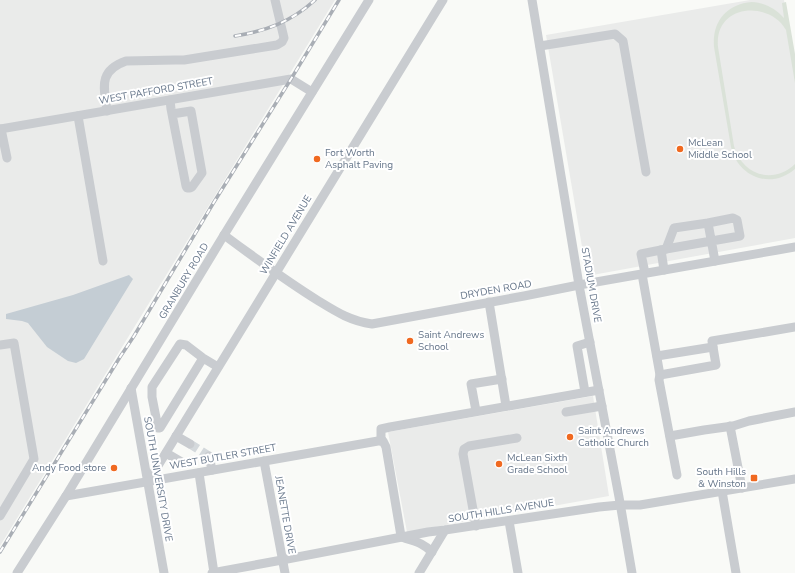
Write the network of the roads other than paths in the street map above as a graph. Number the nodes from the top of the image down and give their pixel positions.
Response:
1 (275, 0) edge
2 (369, 0) edge
3 (443, 0) edge
4 (532, 0) edge
5 (540, 46) junction
6 (312, 92) junction
7 (170, 100) junction
8 (107, 111) junction
9 (172, 114) junction
10 (78, 116) junction
11 (1, 129) edge
12 (7, 158) dead end
13 (646, 172) dead end
14 (708, 222) junction
15 (224, 235) junction
16 (711, 242) junction
17 (795, 247) edge
18 (663, 250) junction
19 (103, 261) dead end
20 (715, 261) junction
21 (664, 270) junction
22 (275, 273) junction
23 (644, 274) junction
24 (579, 285) junction
25 (489, 302) junction
26 (795, 327) edge
27 (590, 342) junction
28 (0, 345) edge
29 (713, 347) junction
30 (657, 356) junction
31 (204, 358) junction
32 (218, 367) junction
33 (660, 375) junction
34 (201, 379) junction
35 (502, 379) junction
36 (131, 388) junction
37 (599, 390) junction
38 (585, 392) junction
39 (189, 398) junction
40 (506, 406) junction
41 (602, 406) junction
42 (476, 412) junction
43 (566, 412) dead end
44 (795, 412) edge
45 (730, 426) junction
46 (176, 436) junction
47 (670, 436) junction
48 (517, 438) dead end
49 (382, 441) junction
50 (190, 444) tunnel mouth
51 (166, 453) junction
52 (209, 456) dead end
53 (264, 461) junction
54 (183, 463) dead end
55 (212, 470) junction
56 (199, 473) junction
57 (678, 475) dead end
58 (795, 479) edge
59 (148, 482) junction
60 (742, 488) junction
61 (722, 491) junction
62 (66, 496) junction
63 (620, 505) junction
64 (0, 516) edge
65 (508, 521) junction
66 (476, 526) junction
67 (445, 530) junction
68 (401, 536) junction
69 (432, 552) junction
70 (282, 560) junction
71 (17, 573) edge
72 (164, 573) edge
73 (213, 573) edge
74 (285, 573) edge
75 (419, 573) edge
76 (518, 573) edge
77 (632, 573) edge
78 (736, 573) edge

1 - 8 street
2 - 6 street, GRANBURY ROAD
3 - 22 street, WINFIELD AVENUE
4 - 5 street, STADIUM DRIVE
5 - 13 street
5 - 24 street, STADIUM DRIVE
6 - 7 street, WEST PAFFORD STREET
6 - 15 street, GRANBURY ROAD
7 - 8 street, WEST PAFFORD STREET
7 - 9 street
8 - 10 street, WEST PAFFORD STREET
9 - 9 street
10 - 11 street, WEST PAFFORD STREET
10 - 19 street
11 - 12 street
14 - 16 street
14 - 16 street
14 - 18 street
15 - 22 street, DRYDEN ROAD
15 - 36 street, GRANBURY ROAD
16 - 18 street
16 - 20 street
17 - 20 street, DRYDEN ROAD
18 - 21 street
18 - 23 street
20 - 21 street, DRYDEN ROAD
21 - 23 street, DRYDEN ROAD
22 - 25 street, DRYDEN ROAD
22 - 32 street, WINFIELD AVENUE
23 - 24 street, DRYDEN ROAD
23 - 30 street
24 - 25 street, DRYDEN ROAD
24 - 27 street, STADIUM DRIVE
25 - 35 street
26 - 29 street
27 - 37 street, STADIUM DRIVE
27 - 38 street
28 - 64 street
29 - 30 street
29 - 33 street
30 - 33 street
31 - 32 street
31 - 34 street
31 - 39 street
32 - 34 street, WINFIELD AVENUE
33 - 47 street
34 - 39 street, WINFIELD AVENUE
34 - 39 street
35 - 40 street
35 - 42 street
36 - 59 street, SOUTH UNIVERSITY DRIVE
36 - 62 street, GRANBURY ROAD
37 - 38 street
37 - 41 street, STADIUM DRIVE
38 - 40 street
39 - 46 street, WINFIELD AVENUE
40 - 42 street
41 - 43 street
41 - 63 street, STADIUM DRIVE
42 - 49 street
44 - 45 street
45 - 47 street
45 - 60 street
46 - 50 street
46 - 51 street, WINFIELD AVENUE
47 - 57 street
48 - 66 street
49 - 53 street, WEST BUTLER STREET
49 - 68 street
51 - 54 street
51 - 59 street, WINFIELD AVENUE
52 - 55 street
53 - 55 street, WEST BUTLER STREET
53 - 70 street, JEANETTE DRIVE
55 - 56 street, WEST BUTLER STREET
56 - 59 street, WEST BUTLER STREET
56 - 73 street
58 - 60 street, SOUTH HILLS AVENUE
59 - 62 street, WEST BUTLER STREET
59 - 72 street, SOUTH UNIVERSITY DRIVE
60 - 61 street, SOUTH HILLS AVENUE
61 - 63 street, SOUTH HILLS AVENUE
61 - 78 street
62 - 71 street, GRANBURY ROAD
63 - 65 street, SOUTH HILLS AVENUE
63 - 77 street, STADIUM DRIVE
65 - 66 street, SOUTH HILLS AVENUE
65 - 76 street
66 - 67 street, SOUTH HILLS AVENUE
67 - 68 street, SOUTH HILLS AVENUE
67 - 69 street
68 - 69 street
68 - 70 street, SOUTH HILLS AVENUE
69 - 75 street
70 - 73 street, SOUTH HILLS AVENUE
70 - 74 street, JEANETTE DRIVE

